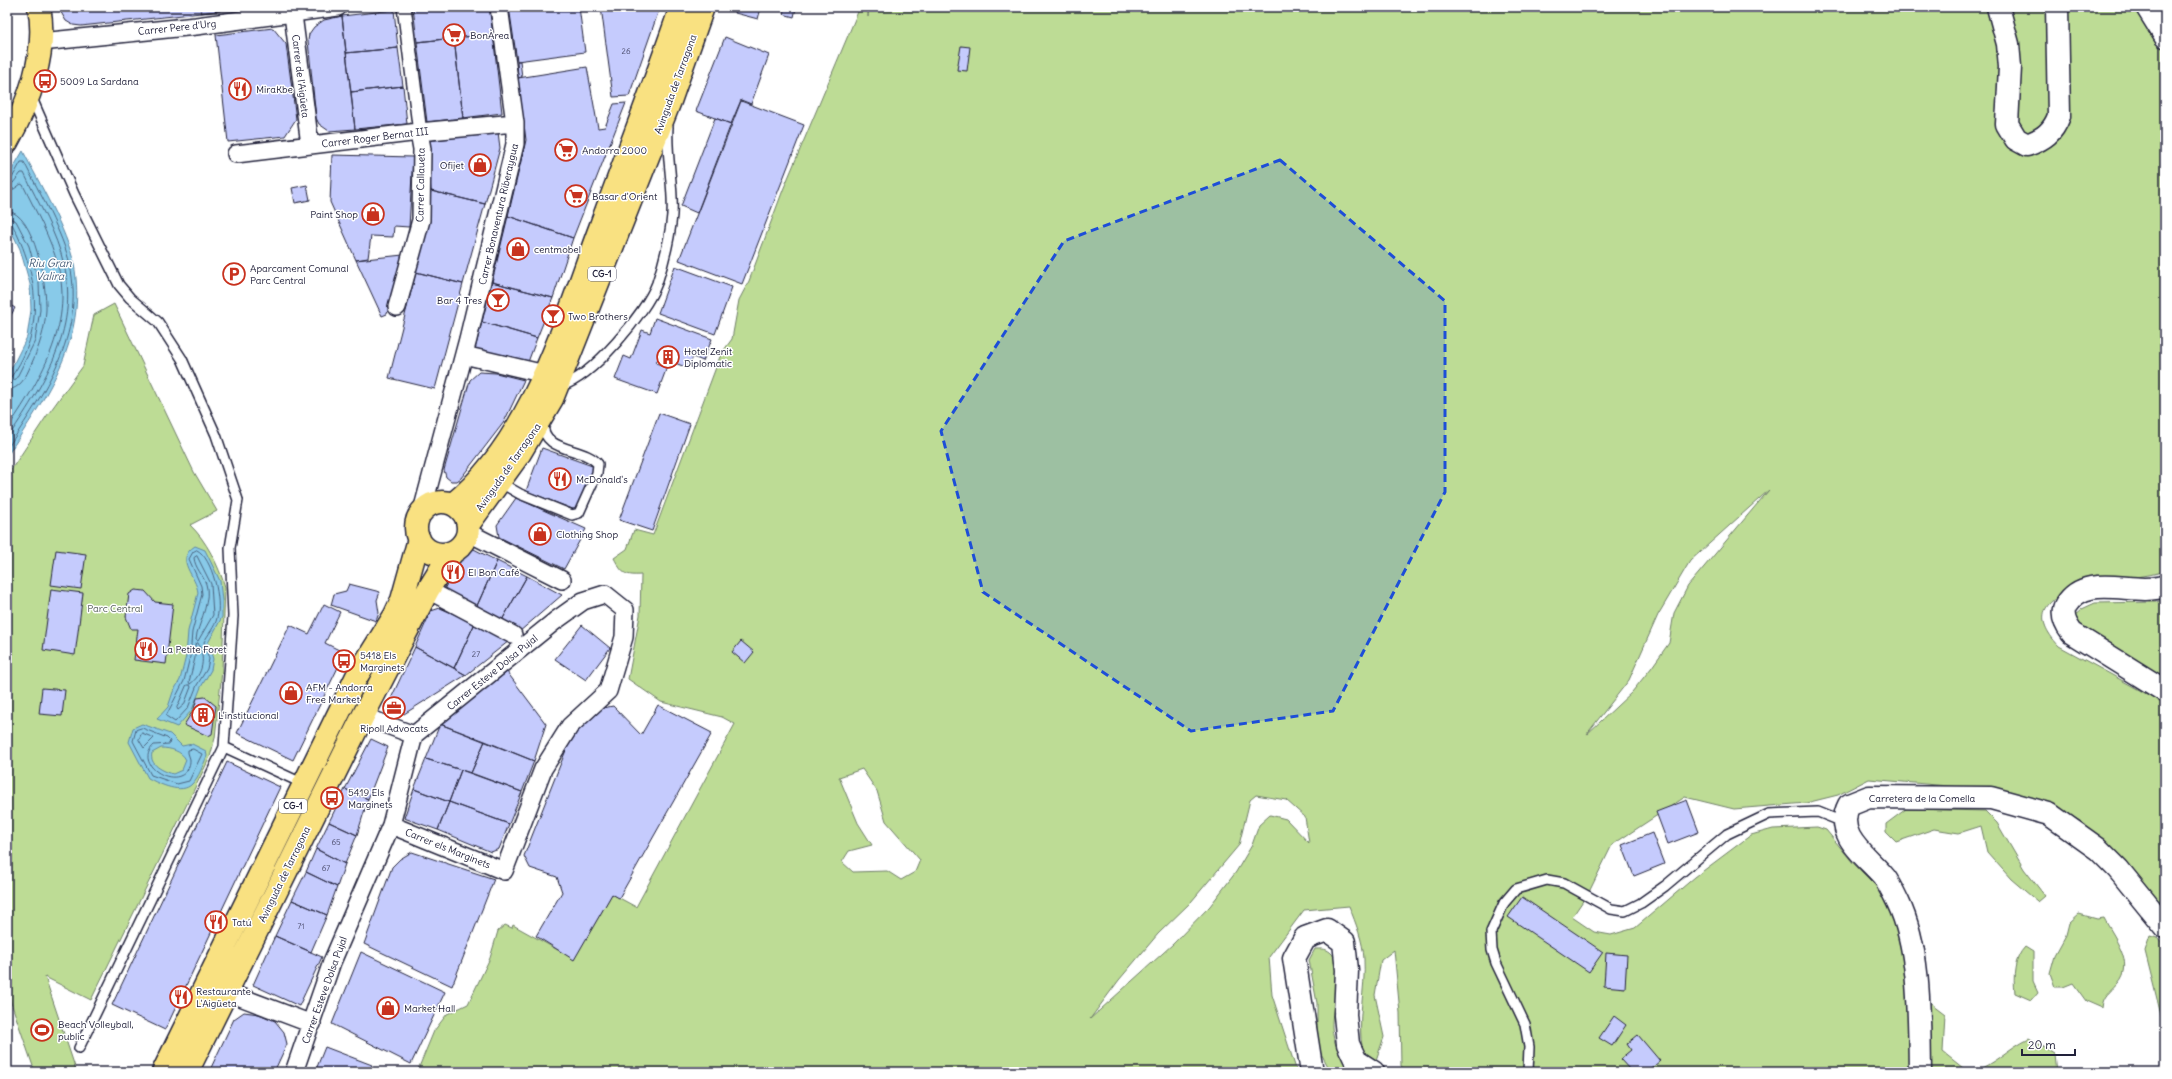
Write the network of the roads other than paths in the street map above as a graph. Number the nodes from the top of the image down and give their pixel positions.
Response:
1 (39, 7) edge
2 (338, 7) edge
3 (404, 7) edge
4 (500, 7) edge
5 (681, 7) edge
6 (703, 7) edge
7 (1998, 7) edge
8 (2058, 7) edge
9 (2147, 7) edge
10 (292, 10) edge
11 (2165, 36) edge
12 (41, 42) junction
13 (29, 91) junction
14 (670, 101) junction
15 (515, 123) junction
16 (10, 126) edge
17 (419, 128) junction
18 (310, 145) junction
19 (236, 154) dead end
20 (397, 307) dead end
21 (464, 355) junction
22 (551, 380) junction
23 (544, 415) junction
24 (499, 482) junction
25 (453, 504) junction
26 (422, 510) junction
27 (468, 528) junction
28 (418, 539) junction
29 (454, 551) junction
30 (562, 580) dead end
31 (2165, 586) edge
32 (428, 590) junction
33 (514, 635) dead end
34 (2165, 691) edge
35 (363, 716) junction
36 (414, 736) junction
37 (224, 747) junction
38 (304, 784) junction
39 (1843, 822) junction
40 (391, 825) junction
41 (504, 871) joint
42 (2165, 927) edge
43 (227, 992) junction
44 (312, 1024) junction
45 (79, 1048) dead end
46 (163, 1072) edge
47 (187, 1072) edge
48 (294, 1072) edge
49 (1312, 1072) edge
50 (1373, 1072) edge
51 (1528, 1072) edge
52 (1920, 1072) edge

1 - 12 main road
2 - 10 street, Carrer Pere d'Urg
3 - 17 street, Carrer Callaueta
4 - 15 street, Carrer Bonaventura Riberaygua
5 - 22 main road, Avinguda de Tarragona / CG-1
6 - 14 main road, Avinguda de Tarragona / CG-1
7 - 8 main road
9 - 11 main road
10 - 12 street, Carrer Pere d'Urg
10 - 18 street, Carrer de l'Aigüeta
12 - 13 main road
13 - 16 main road
13 - 37 lane
14 - 22 main road, Avinguda de Tarragona / CG-1
14 - 22 lane
15 - 17 street, Carrer Roger Bernat III
15 - 21 street, Carrer Bonaventura Riberaygua
17 - 18 street, Carrer Roger Bernat III
17 - 20 street, Carrer Callaueta
18 - 19 street, Carrer Roger Bernat III
21 - 22 street
21 - 26 street, Carrer Bonaventura Riberaygua
22 - 23 main road, Avinguda de Tarragona / CG-1
22 - 25 main road, Avinguda de Tarragona / CG-1
23 - 24 main road, Avinguda de Tarragona / CG-1
23 - 24 lane
24 - 27 main road, Avinguda de Tarragona / CG-1
25 - 26 main road
25 - 27 main road
26 - 28 main road, CG-1
27 - 29 main road, CG-1
27 - 30 street
28 - 29 main road
28 - 38 main road, CG-1
29 - 32 main road, Avinguda de Tarragona / CG-1
31 - 34 main road
32 - 33 street
32 - 35 main road, Avinguda de Tarragona / CG-1
35 - 36 street
35 - 43 main road, Avinguda de Tarragona / CG-1
36 - 40 street, Carrer Esteve Dolsa Pujal
36 - 41 street, Carrer Esteve Dolsa Pujal
37 - 38 lane
37 - 45 lane
38 - 46 main road, CG-1
39 - 42 main road, Carretera de la Comella
39 - 51 lane
39 - 52 main road
40 - 41 street, Carrer els Marginets
40 - 44 street, Carrer Esteve Dolsa Pujal
43 - 44 street
43 - 47 main road, Avinguda de Tarragona / CG-1
44 - 48 street, Carrer Esteve Dolsa Pujal
49 - 50 main road

